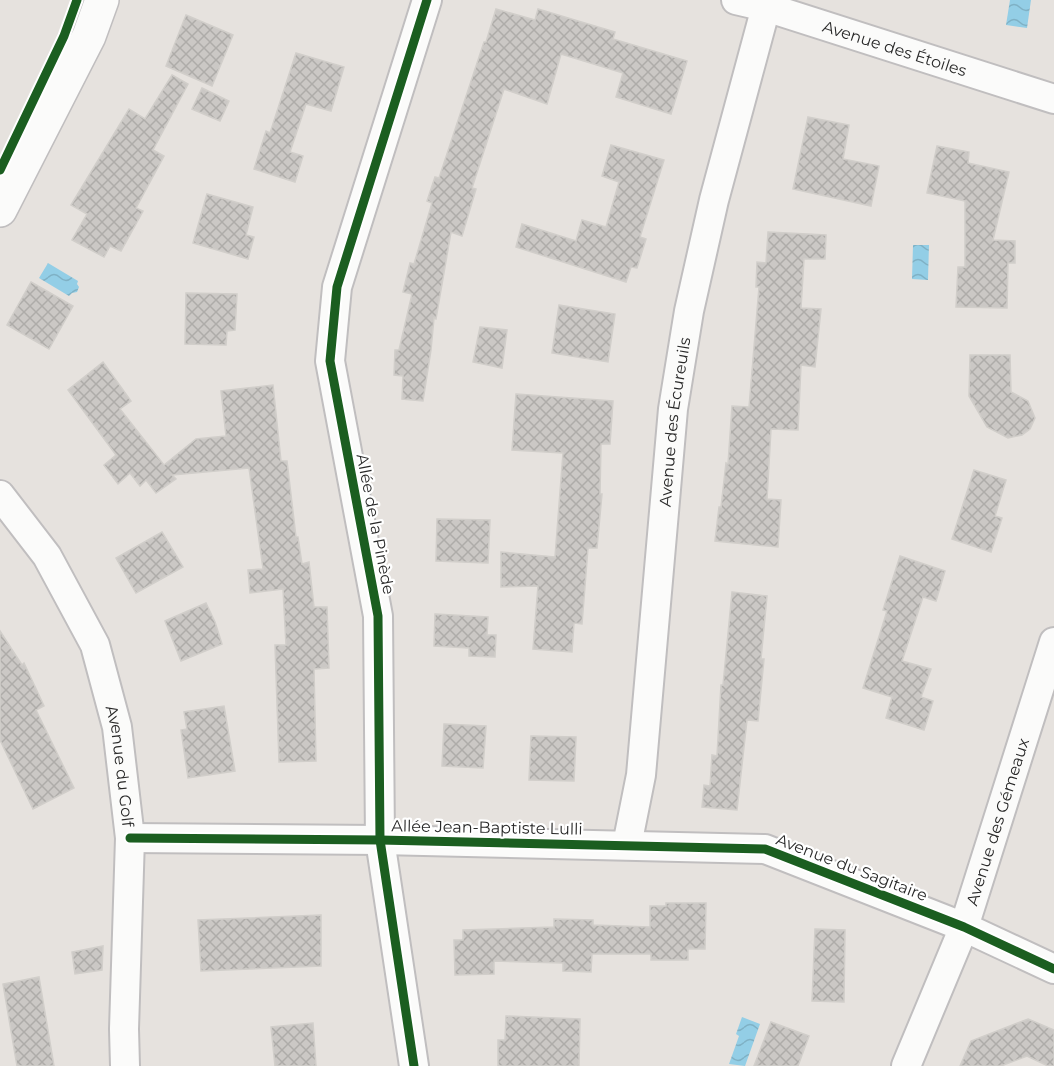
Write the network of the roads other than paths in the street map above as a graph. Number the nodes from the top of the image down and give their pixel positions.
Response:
1 (102, 0) edge
2 (427, 0) edge
3 (736, 0) edge
4 (766, 7) junction
5 (1054, 99) edge
6 (0, 210) edge
7 (0, 495) edge
8 (1054, 642) edge
9 (130, 838) junction
10 (380, 840) junction
11 (627, 845) junction
12 (964, 927) junction
13 (1054, 969) edge
14 (125, 1066) edge
15 (414, 1066) edge
16 (906, 1066) edge

1 - 6 main road
2 - 10 street, Allée de la Pinède
3 - 4 street, Avenue des Étoiles
4 - 5 street, Avenue des Étoiles
4 - 11 street, Avenue des Écureuils
7 - 9 street, Avenue du Golf
8 - 12 street, Avenue des Gémeaux
9 - 10 street, Allée Jean-Baptiste Lulli
9 - 14 street, Avenue du Golf
10 - 11 street, Allée Jean-Baptiste Lulli
10 - 15 street, Allée de la Pinède
11 - 12 street, Avenue du Sagitaire
12 - 13 street, Avenue du Sagitaire
12 - 16 street, Avenue des Gémeaux

